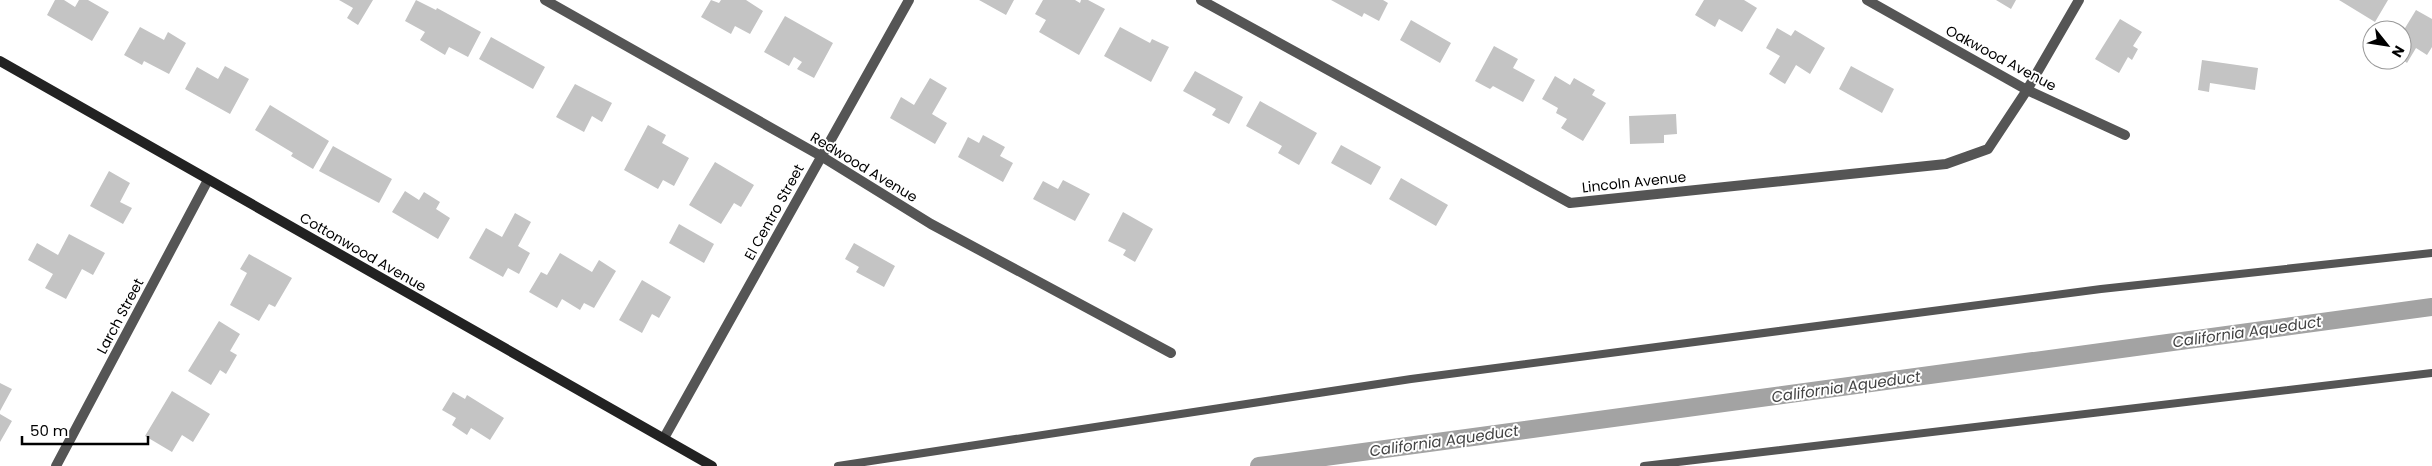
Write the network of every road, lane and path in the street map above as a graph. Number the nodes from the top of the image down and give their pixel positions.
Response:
1 (545, 0) edge
2 (909, 0) edge
3 (1201, 0) edge
4 (1867, 0) edge
5 (2079, 0) edge
6 (0, 61) edge
7 (2026, 90) junction
8 (2125, 135) dead end
9 (821, 156) junction
10 (208, 180) junction
11 (2432, 253) edge
12 (1171, 353) dead end
13 (2432, 373) edge
14 (664, 438) junction
15 (56, 466) edge
16 (712, 466) edge
17 (838, 466) edge
18 (1644, 466) edge

1 - 9 street, Redwood Avenue
2 - 9 street, El Centro Street
3 - 7 street, Lincoln Avenue
4 - 7 street, Oakwood Avenue
5 - 7 street, Lincoln Avenue
6 - 10 street, Cottonwood Avenue
7 - 8 street, Oakwood Avenue
9 - 12 street, Redwood Avenue
9 - 14 street, El Centro Street
10 - 14 street, Cottonwood Avenue
10 - 15 street, Larch Street
11 - 17 lane
13 - 18 lane
14 - 16 street, Cottonwood Avenue

